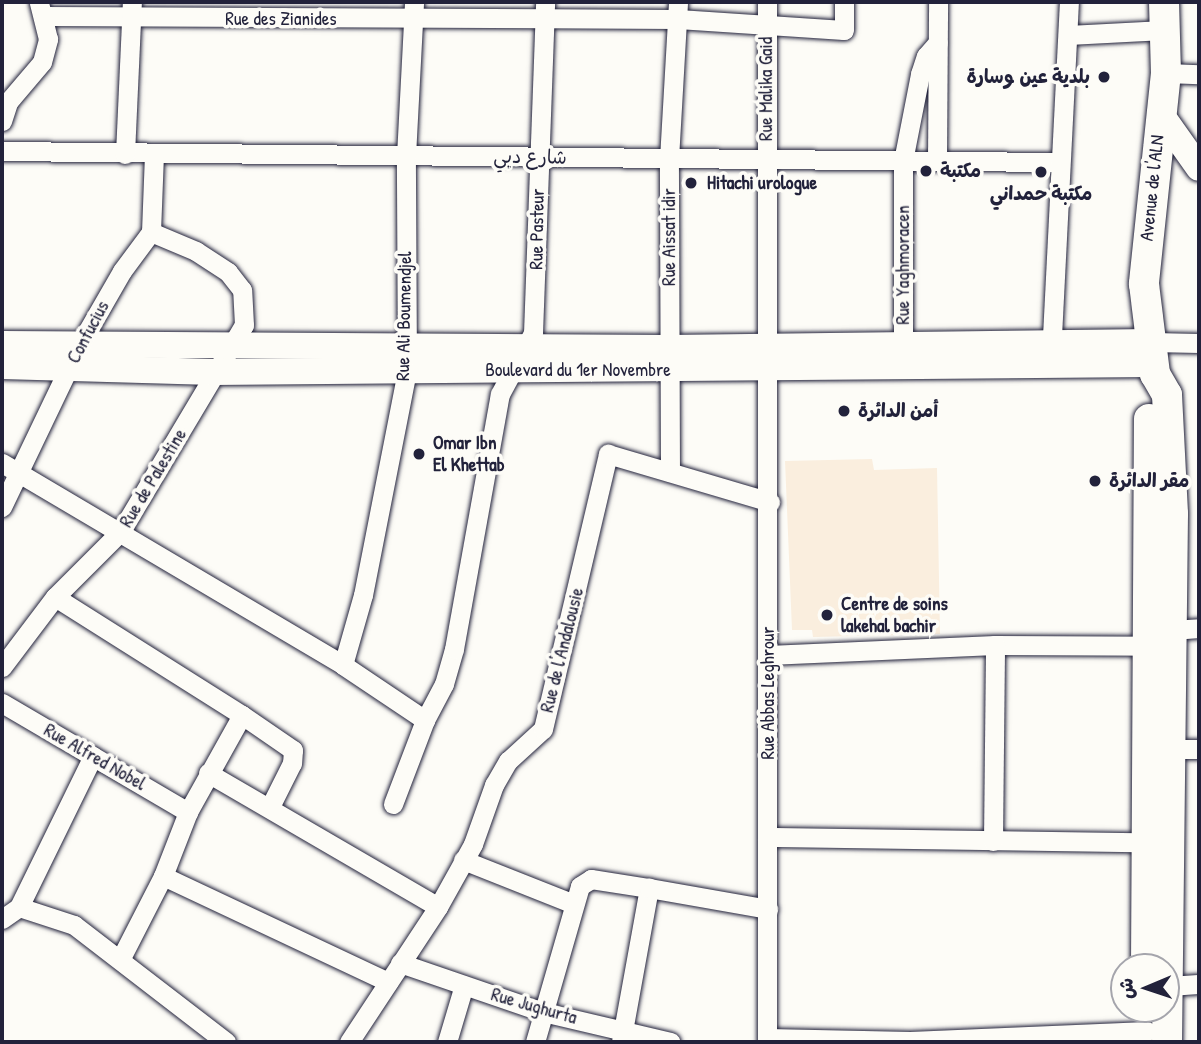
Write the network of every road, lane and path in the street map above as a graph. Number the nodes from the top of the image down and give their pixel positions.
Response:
1 (767, 2) edge
2 (844, 2) edge
3 (938, 2) edge
4 (1069, 2) edge
5 (42, 9) edge
6 (132, 10) edge
7 (414, 10) edge
8 (545, 10) edge
9 (678, 10) edge
10 (281, 11) edge
11 (1164, 16) edge
12 (766, 28) junction
13 (1068, 35) junction
14 (938, 41) junction
15 (1166, 73) junction
16 (1199, 74) edge
17 (1160, 113) junction
18 (2, 121) edge
19 (2, 151) edge
20 (125, 154) junction
21 (154, 155) junction
22 (406, 156) junction
23 (538, 157) junction
24 (669, 159) junction
25 (937, 160) junction
26 (765, 161) junction
27 (903, 161) junction
28 (1058, 162) junction
29 (1199, 168) edge
30 (151, 232) junction
31 (236, 343) junction
32 (403, 343) junction
33 (1199, 343) edge
34 (2, 344) edge
35 (80, 344) junction
36 (528, 344) junction
37 (903, 355) junction
38 (1051, 355) junction
39 (769, 356) junction
40 (670, 359) junction
41 (1153, 360) junction
42 (2, 366) edge
43 (516, 368) junction
44 (68, 370) junction
45 (407, 371) junction
46 (213, 372) junction
47 (2, 463) edge
48 (670, 472) junction
49 (20, 473) junction
50 (770, 502) junction
51 (2, 507) edge
52 (121, 531) junction
53 (55, 597) junction
54 (1172, 637) edge
55 (995, 645) junction
56 (768, 655) junction
57 (343, 665) junction
58 (2, 667) edge
59 (2, 703) edge
60 (242, 715) junction
61 (425, 720) junction
62 (1185, 749) edge
63 (93, 756) junction
64 (208, 773) junction
65 (393, 804) dead end
66 (270, 807) junction
67 (188, 811) junction
68 (767, 837) junction
69 (993, 841) junction
70 (1146, 842) junction
71 (463, 860) junction
72 (163, 876) junction
73 (649, 888) junction
74 (574, 904) junction
75 (438, 906) junction
76 (19, 907) junction
77 (768, 909) junction
78 (2, 919) edge
79 (1155, 953) edge
80 (1160, 953) edge
81 (120, 960) junction
82 (400, 963) junction
83 (1180, 981) edge
84 (388, 982) junction
85 (1199, 984) edge
86 (464, 985) junction
87 (543, 1012) junction
88 (1152, 1031) edge
89 (622, 1036) edge
90 (767, 1040) edge
91 (226, 1042) edge
92 (349, 1042) edge
93 (447, 1042) edge
94 (535, 1042) edge
95 (671, 1042) edge

1 - 12 street, Rue Malika Gaid
2 - 12 street, Rue des Zianides
3 - 14 street
4 - 13 street
5 - 6 street, Rue des Zianides
5 - 18 street
6 - 10 street, Rue des Zianides
6 - 20 street
7 - 8 street, Rue des Zianides
7 - 10 street, Rue des Zianides
7 - 22 street, Rue Ali Boumendjel
8 - 9 street, Rue des Zianides
8 - 23 street, Rue Pasteur
9 - 12 street, Rue des Zianides
9 - 24 street, Rue Aissat idir
11 - 13 street
11 - 15 main road, Avenue de l'ALN
12 - 26 street, Rue Malika Gaid
13 - 28 street
14 - 25 street
14 - 27 street, Rue Yaghmoracen
15 - 16 street
15 - 17 main road, Avenue de l'ALN
17 - 29 main road
17 - 41 main road, Avenue de l'ALN
19 - 20 street, شارع دبي
20 - 21 street, شارع دبي
21 - 22 street, شارع دبي
21 - 30 street
22 - 23 street, شارع دبي
22 - 32 street, Rue Ali Boumendjel
23 - 24 street, شارع دبي
23 - 36 street, Rue Pasteur
24 - 26 street, شارع دبي
24 - 40 street, Rue Aissat idir
25 - 27 street, شارع دبي
25 - 28 street, شارع دبي
26 - 27 street, شارع دبي
26 - 39 street, Rue Malika Gaid
27 - 37 street, Rue Yaghmoracen
28 - 38 street
30 - 31 street
30 - 35 street, Confucius
31 - 32 main road, Boulevard du 1er Novembre
31 - 35 main road, Boulevard du 1er Novembre
31 - 46 street, Rue de Palestine
32 - 36 main road, Boulevard du 1er Novembre
32 - 45 street, Rue Ali Boumendjel
33 - 41 street
34 - 35 main road, Boulevard du 1er Novembre
35 - 44 street, Confucius
36 - 40 main road, Boulevard du 1er Novembre
36 - 43 street, Rue Pasteur
37 - 38 main road, Boulevard du 1er Novembre
37 - 39 main road, Boulevard du 1er Novembre
38 - 41 main road, Boulevard du 1er Novembre
39 - 40 main road, Boulevard du 1er Novembre
39 - 50 street, Rue Abbas Leghrour
40 - 43 main road, Boulevard du 1er Novembre
40 - 48 street, Rue Aissat idir
41 - 54 main road, Avenue de l'ALN
42 - 44 main road, Boulevard du 1er Novembre
43 - 45 main road, Boulevard du 1er Novembre
43 - 61 street, Rue Pasteur
44 - 46 main road, Boulevard du 1er Novembre
44 - 49 street, Confucius
45 - 46 main road, Boulevard du 1er Novembre
45 - 57 street, Rue Ali Boumendjel
46 - 52 street, Rue de Palestine
47 - 49 street
48 - 50 street
48 - 71 street, Rue de l'Andalousie
49 - 51 street, Confucius
49 - 52 street
50 - 56 street, Rue Abbas Leghrour
52 - 53 street, Rue de Palestine
52 - 57 street
53 - 58 street, Rue de Palestine
53 - 60 street
54 - 55 street
54 - 62 main road
54 - 70 main road
55 - 56 street
55 - 69 street
56 - 68 street, Rue Abbas Leghrour
57 - 61 street
59 - 63 street, Rue Alfred Nobel
60 - 64 street
60 - 66 street
61 - 65 street, Rue Pasteur
62 - 80 main road
63 - 67 street, Rue Alfred Nobel
63 - 76 street
64 - 66 street
64 - 67 street
66 - 75 street
67 - 72 street
68 - 69 street
68 - 77 street, Rue Abbas Leghrour
69 - 70 street
70 - 79 main road
71 - 74 street
71 - 75 street, Rue de l'Andalousie
72 - 81 street
72 - 84 street
73 - 74 street
73 - 77 street
73 - 89 street
74 - 87 street
75 - 82 street, Rue de l'Andalousie
76 - 78 street
76 - 81 street
77 - 90 street, Rue Abbas Leghrour
81 - 91 street
82 - 84 street, Rue de l'Andalousie
82 - 86 street, Rue Jughurta
83 - 85 street
84 - 92 street, Rue de l'Andalousie
86 - 87 street, Rue Jughurta
86 - 93 street
87 - 89 street, Rue Jughurta
87 - 94 street
88 - 90 street
89 - 95 street, Rue Jughurta

